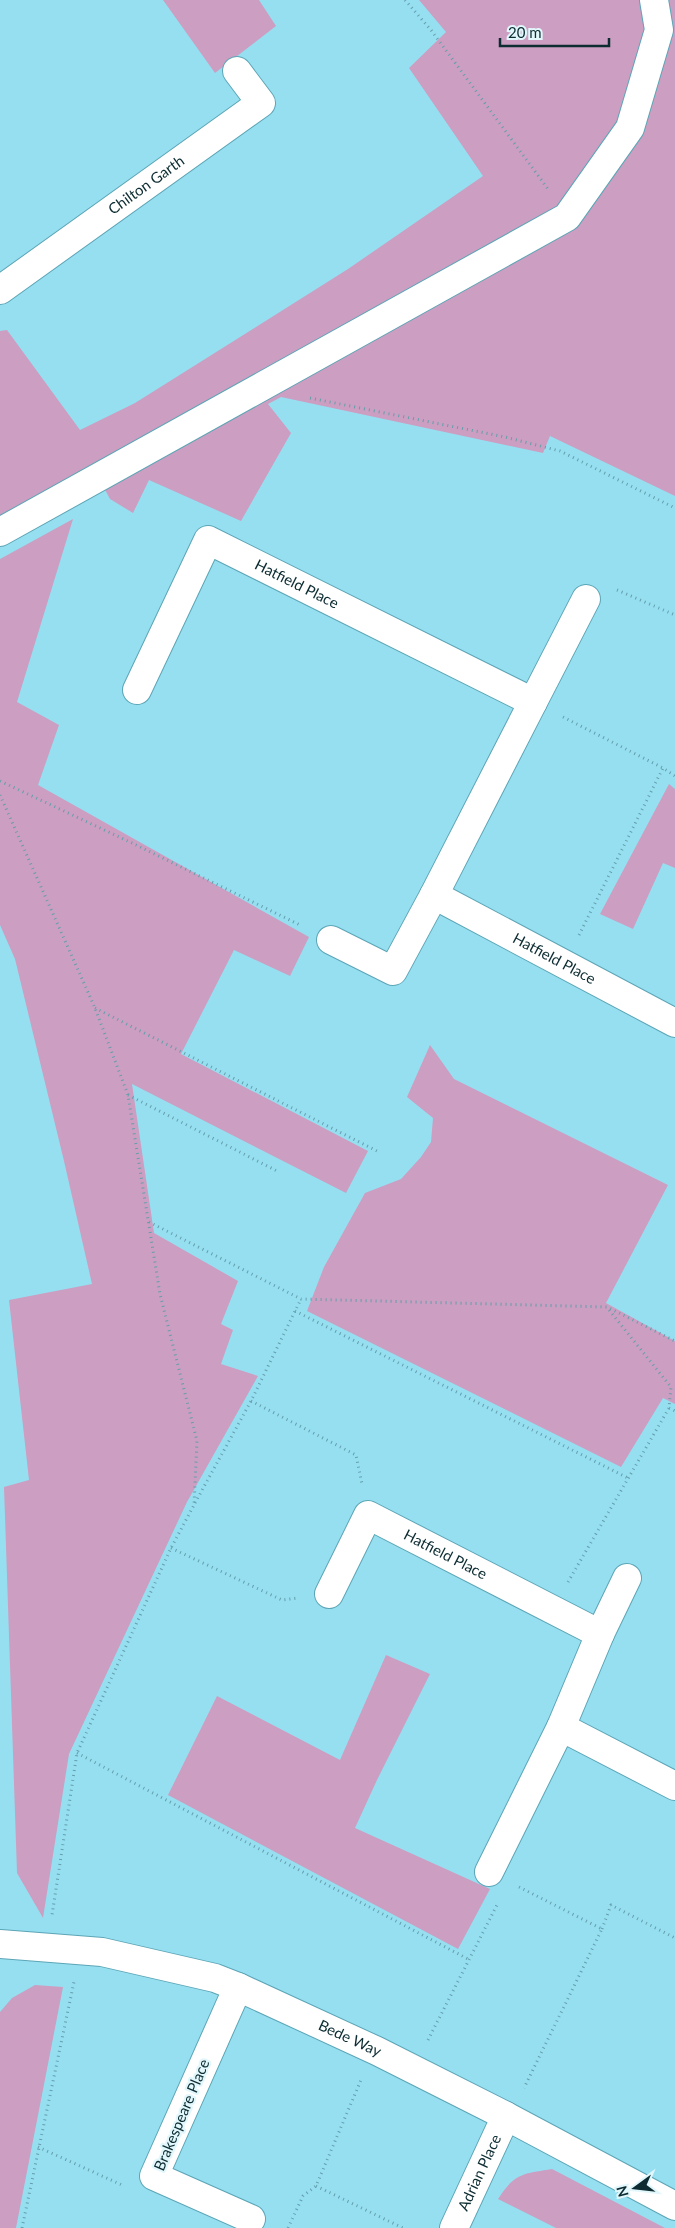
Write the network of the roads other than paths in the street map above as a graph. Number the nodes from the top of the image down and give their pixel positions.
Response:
1 (654, 0) edge
2 (237, 71) dead end
3 (0, 290) edge
4 (0, 532) edge
5 (586, 598) road end
6 (136, 690) dead end
7 (533, 702) junction
8 (434, 895) junction
9 (331, 940) road end
10 (675, 1023) edge
11 (627, 1578) dead end
12 (329, 1594) road end
13 (600, 1634) junction
14 (561, 1726) junction
15 (675, 1786) edge
16 (499, 1877) road end
17 (0, 1944) edge
18 (238, 1987) junction
19 (508, 2117) junction
20 (674, 2203) edge
21 (251, 2219) dead end
22 (454, 2228) edge

1 - 4 street
2 - 3 street, Chilton Garth
5 - 7 street
6 - 7 street, Hatfield Place
7 - 8 street
8 - 9 street
8 - 10 street, Hatfield Place
11 - 13 street
12 - 13 street, Hatfield Place
13 - 14 street
14 - 15 street
14 - 16 street
17 - 18 street, Bede Way
18 - 19 street, Bede Way
18 - 21 street, Brakespeare Place
19 - 20 street, Bede Way
19 - 22 street, Adrian Place

